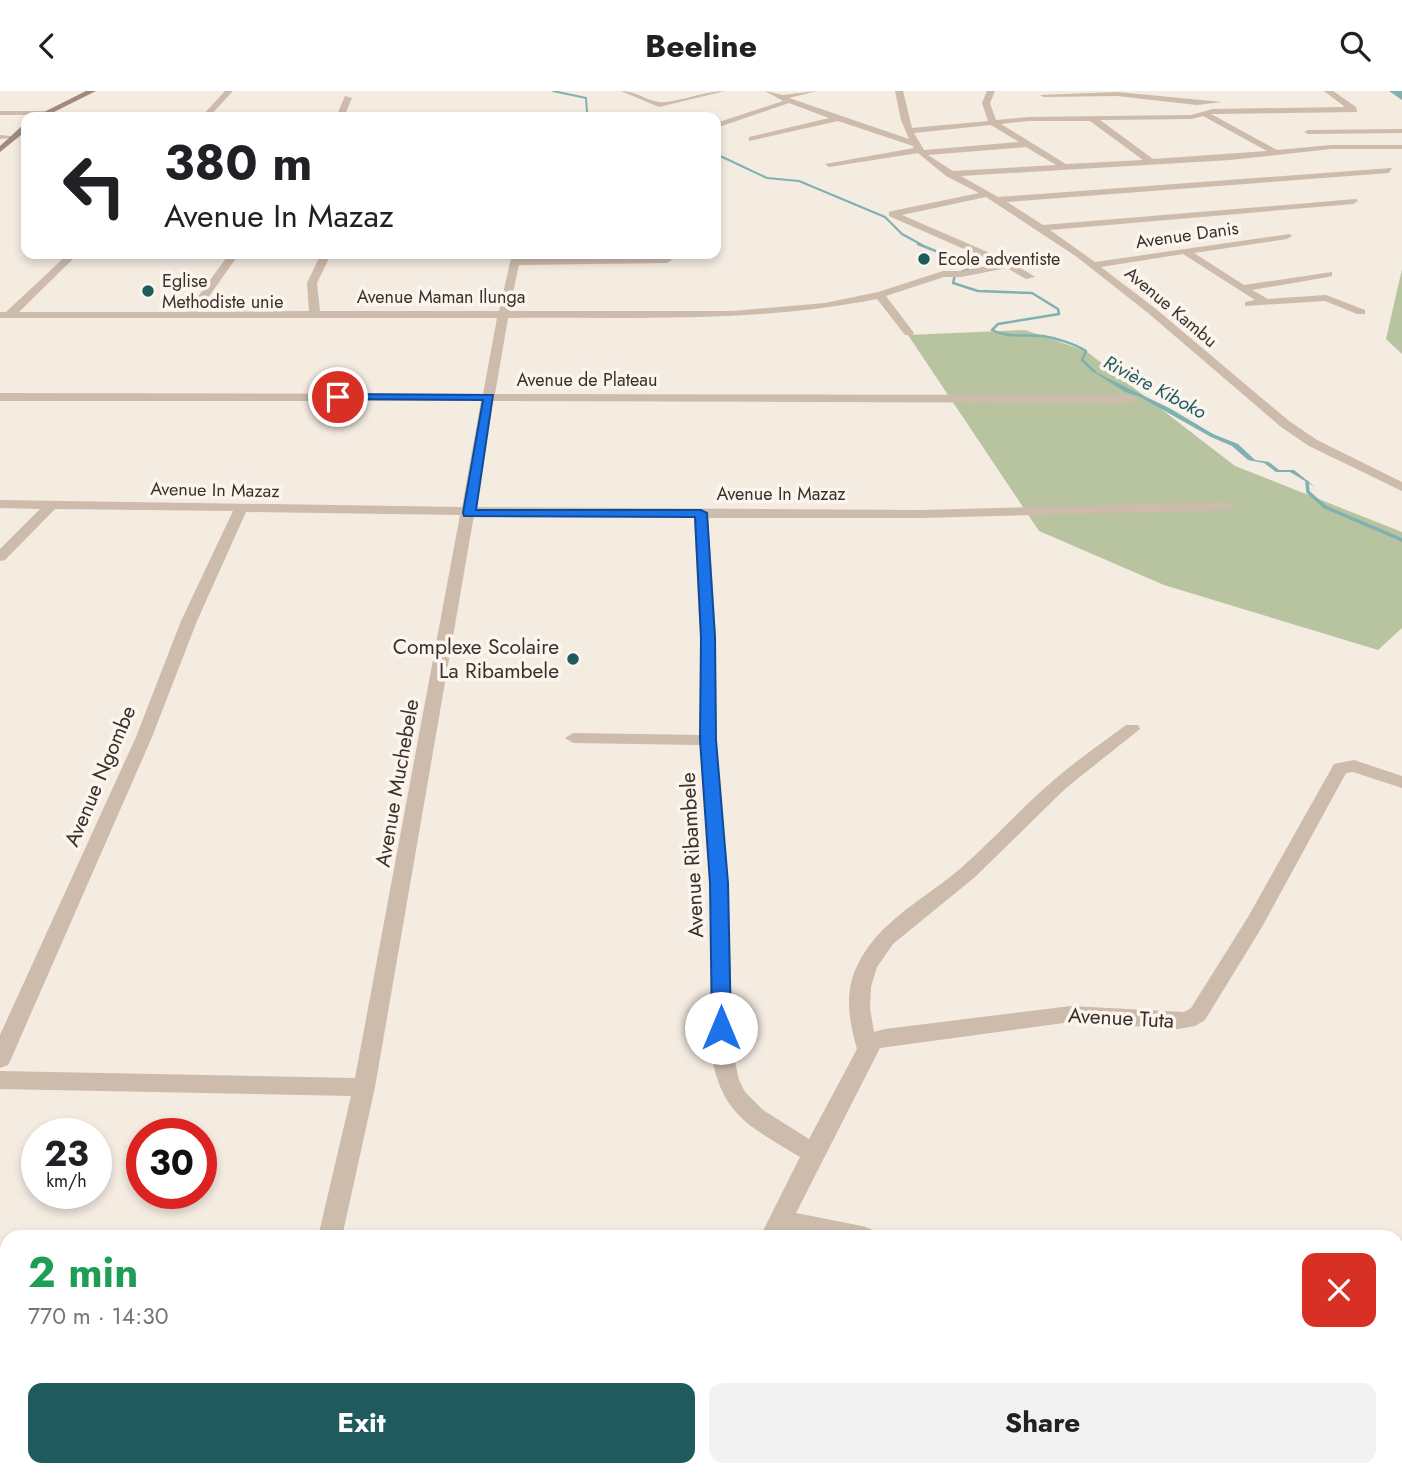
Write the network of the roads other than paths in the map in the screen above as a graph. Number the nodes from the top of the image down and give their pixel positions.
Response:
1 (92, 91) edge
2 (229, 91) edge
3 (625, 91) edge
4 (721, 91) edge
5 (769, 91) edge
6 (813, 91) edge
7 (899, 91) edge
8 (991, 91) edge
9 (1328, 91) edge
10 (1114, 92) edge
11 (1044, 93) edge
12 (348, 98) dead end
13 (785, 99) junction
14 (1225, 101) dead end
15 (1270, 110) junction
16 (47, 112) edge
17 (210, 112) edge
18 (343, 112) edge
19 (0, 113) edge
20 (1203, 113) junction
21 (21, 114) edge
22 (838, 119) junction
23 (1059, 119) junction
24 (1094, 120) junction
25 (1289, 121) dead end
26 (992, 122) junction
27 (721, 124) edge
28 (859, 125) junction
29 (1298, 127) dead end
30 (838, 130) dead end
31 (1402, 131) edge
32 (21, 132) edge
33 (1308, 132) junction
34 (911, 133) junction
35 (0, 137) edge
36 (16, 137) junction
37 (897, 138) junction
38 (752, 139) dead end
39 (1027, 144) junction
40 (1338, 147) junction
41 (1402, 147) edge
42 (920, 149) junction
43 (0, 150) edge
44 (1277, 153) junction
45 (1230, 157) junction
46 (1150, 161) junction
47 (830, 164) dead end
48 (1062, 165) junction
49 (1389, 170) dead end
50 (949, 174) junction
51 (1264, 180) junction
52 (1286, 192) dead end
53 (989, 197) junction
54 (1297, 198) dead end
55 (1353, 201) dead end
56 (1308, 205) junction
57 (1042, 228) junction
58 (1287, 236) dead end
59 (1186, 252) junction
60 (67, 259) edge
61 (230, 259) edge
62 (323, 259) edge
63 (516, 259) edge
64 (592, 259) edge
65 (667, 260) dead end
66 (1009, 265) junction
67 (1092, 265) junction
68 (1328, 274) dead end
69 (1030, 277) dead end
70 (1243, 288) junction
71 (880, 295) junction
72 (1266, 303) junction
73 (1249, 305) dead end
74 (1361, 312) dead end
75 (190, 314) junction
76 (4, 315) edge
77 (316, 315) junction
78 (503, 315) junction
79 (909, 333) dead end
80 (0, 397) edge
81 (489, 397) junction
82 (1131, 399) dead end
83 (1400, 484) edge
84 (0, 505) edge
85 (51, 505) junction
86 (1227, 506) dead end
87 (240, 510) junction
88 (469, 513) junction
89 (701, 513) junction
90 (0, 557) edge
91 (1132, 729) dead end
92 (573, 738) dead end
93 (708, 740) junction
94 (1402, 782) edge
95 (867, 1049) junction
96 (0, 1059) edge
97 (0, 1080) edge
98 (364, 1087) junction
99 (813, 1153) junction
100 (776, 1229) edge
101 (332, 1230) edge

1 - 16 main road
2 - 17 street
3 - 4 street
5 - 13 street
6 - 13 street
7 - 34 street
8 - 26 street
9 - 15 street
10 - 11 street
10 - 14 street
11 - 23 street
12 - 18 street
13 - 22 street
13 - 27 street
15 - 20 street
15 - 25 street
19 - 21 street
20 - 24 street
20 - 44 street
22 - 28 street
22 - 38 street
23 - 24 street
23 - 26 street
24 - 46 street
26 - 34 street
26 - 39 street
28 - 30 street
28 - 37 street
29 - 33 street
31 - 33 street
32 - 36 main road
33 - 40 street
34 - 37 street
34 - 42 street
35 - 36 street
36 - 43 main road
37 - 42 street
39 - 42 street
39 - 48 street
40 - 41 street
40 - 44 street
42 - 47 street
42 - 50 street, Avenue Kambu
44 - 45 street
45 - 46 street
45 - 51 street
46 - 48 street
48 - 50 street
49 - 51 street
50 - 53 street, Avenue Kambu
51 - 52 street
51 - 53 street
53 - 57 street, Avenue Kambu
53 - 66 street
54 - 56 street
55 - 56 street
56 - 57 street
57 - 67 street, Avenue Kambu
58 - 59 street, Avenue Danis
59 - 67 street, Avenue Danis
59 - 70 street
60 - 76 street
61 - 75 street
62 - 77 street
63 - 78 street, Avenue Muchebele
64 - 65 street
66 - 69 street
66 - 71 street, Avenue Maman Ilunga
67 - 83 street, Avenue Kambu
68 - 70 street
70 - 72 street
71 - 78 street, Avenue Maman Ilunga
71 - 79 street
72 - 73 street
72 - 74 street
75 - 76 street, Avenue Maman Ilunga
75 - 77 street, Avenue Maman Ilunga
77 - 78 street, Avenue Maman Ilunga
78 - 81 street, Avenue Muchebele
80 - 81 street, Avenue de Plateau
81 - 82 street, Avenue de Plateau
81 - 88 street, Avenue Muchebele
84 - 85 street, Avenue In Mazaz
85 - 87 street, Avenue In Mazaz
85 - 90 street
86 - 89 street, Avenue In Mazaz
87 - 88 street, Avenue In Mazaz
87 - 96 street, Avenue Ngombe
88 - 89 street, Avenue In Mazaz
88 - 98 street, Avenue Muchebele
89 - 93 street, Avenue Ribambele
91 - 95 street
92 - 93 street
93 - 99 street, Avenue Ribambele
94 - 95 street, Avenue Tuta
95 - 99 street
97 - 98 street
98 - 101 street, Avenue Muchebele
99 - 100 street

